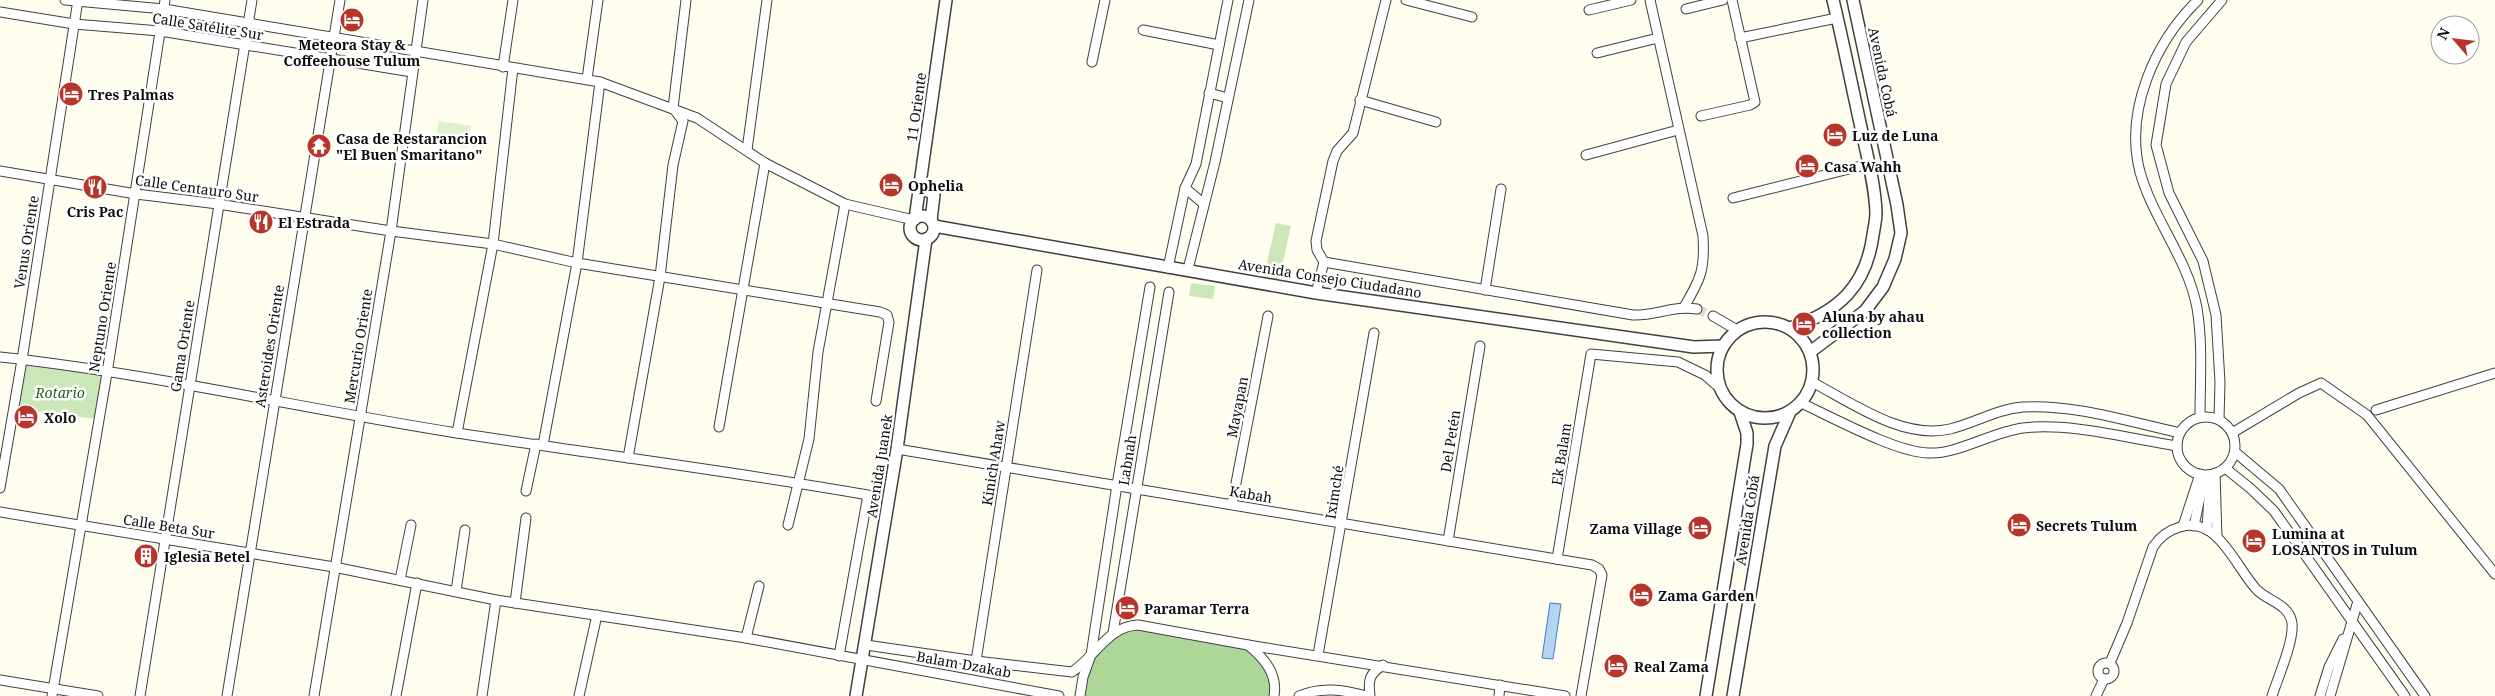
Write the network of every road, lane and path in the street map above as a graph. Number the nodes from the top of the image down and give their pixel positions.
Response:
1 (65, 0) edge
2 (252, 0) edge
3 (340, 0) edge
4 (423, 0) edge
5 (513, 0) edge
6 (598, 0) edge
7 (686, 0) edge
8 (767, 0) edge
9 (946, 0) edge
10 (1105, 0) edge
11 (1228, 0) edge
12 (1249, 0) edge
13 (1386, 0) edge
14 (1406, 0) edge
15 (1631, 0) edge
16 (1650, 0) edge
17 (1723, 0) edge
18 (1732, 0) edge
19 (1832, 0) edge
20 (1853, 0) edge
21 (2198, 0) edge
22 (2222, 0) edge
23 (78, 1) edge
24 (164, 5) edge
25 (1686, 9) dead end
26 (1589, 10) dead end
27 (0, 12) edge
28 (1472, 17) dead end
29 (1837, 18) junction
30 (248, 23) junction
31 (74, 24) junction
32 (1143, 30) dead end
33 (160, 32) junction
34 (334, 37) junction
35 (1658, 38) junction
36 (1740, 38) junction
37 (244, 45) junction
38 (1219, 45) junction
39 (415, 53) junction
40 (1596, 53) dead end
41 (330, 59) junction
42 (1092, 62) dead end
43 (503, 67) junction
44 (513, 68) junction
45 (412, 72) junction
46 (587, 79) junction
47 (600, 82) junction
48 (1209, 93) junction
49 (1228, 98) junction
50 (1360, 100) junction
51 (672, 108) junction
52 (1701, 116) dead end
53 (1436, 122) dead end
54 (1678, 130) junction
55 (747, 150) junction
56 (1586, 155) dead end
57 (1215, 162) junction
58 (765, 163) junction
59 (1196, 164) junction
60 (1869, 164) junction
61 (0, 172) edge
62 (50, 180) junction
63 (920, 185) junction
64 (1185, 188) junction
65 (1501, 189) dead end
66 (136, 194) junction
67 (1733, 198) dead end
68 (218, 204) junction
69 (845, 204) junction
70 (1204, 204) junction
71 (303, 218) junction
72 (914, 220) junction
73 (932, 223) junction
74 (391, 231) junction
75 (926, 239) junction
76 (493, 244) junction
77 (1324, 262) junction
78 (577, 263) junction
79 (1168, 268) junction
80 (1188, 269) junction
81 (1037, 270) dead end
82 (660, 277) junction
83 (1150, 287) dead end
84 (744, 290) junction
85 (1485, 290) junction
86 (1169, 292) dead end
87 (1316, 293) junction
88 (826, 303) junction
89 (1684, 307) junction
90 (1697, 309) tunnel mouth
91 (1268, 316) dead end
92 (1712, 316) tunnel mouth
93 (1790, 328) junction
94 (1737, 330) junction
95 (1374, 332) dead end
96 (1480, 346) dead end
97 (1723, 346) junction
98 (1810, 352) junction
99 (0, 357) edge
100 (22, 360) junction
101 (107, 373) junction
102 (2495, 373) edge
103 (1812, 382) junction
104 (190, 386) junction
105 (1720, 389) junction
106 (275, 399) junction
107 (876, 401) dead end
108 (1801, 403) junction
109 (2376, 410) dead end
110 (1740, 412) junction
111 (1790, 412) junction
112 (360, 415) junction
113 (2200, 417) junction
114 (2219, 419) junction
115 (719, 427) dead end
116 (457, 433) junction
117 (2180, 433) junction
118 (2232, 433) junction
119 (539, 445) junction
120 (2177, 446) junction
121 (897, 450) junction
122 (2235, 452) junction
123 (628, 458) junction
124 (1006, 466) junction
125 (2224, 468) junction
126 (2207, 474) junction
127 (796, 482) junction
128 (1117, 485) junction
129 (0, 488) edge
130 (1136, 488) junction
131 (526, 491) dead end
132 (1232, 504) junction
133 (0, 512) edge
134 (526, 518) dead end
135 (1343, 523) junction
136 (411, 525) dead end
137 (788, 525) dead end
138 (81, 526) junction
139 (2183, 526) junction
140 (2194, 526) junction
141 (465, 530) dead end
142 (2207, 530) junction
143 (2217, 537) junction
144 (165, 539) junction
145 (1448, 541) junction
146 (250, 553) junction
147 (1558, 559) junction
148 (334, 566) junction
149 (2495, 574) edge
150 (400, 580) junction
151 (417, 584) junction
152 (759, 586) dead end
153 (456, 592) junction
154 (496, 600) junction
155 (2358, 601) junction
156 (515, 602) junction
157 (597, 615) junction
158 (2352, 621) junction
159 (1113, 633) junction
160 (746, 638) junction
161 (866, 645) junction
162 (1248, 645) junction
163 (1091, 655) junction
164 (1318, 655) junction
165 (839, 656) junction
166 (863, 661) junction
167 (976, 661) junction
168 (1383, 665) junction
169 (0, 680) edge
170 (1500, 685) junction
171 (52, 693) edge
172 (98, 696) edge
173 (140, 696) edge
174 (227, 696) edge
175 (314, 696) edge
176 (396, 696) edge
177 (482, 696) edge
178 (579, 696) edge
179 (856, 696) edge
180 (1059, 696) edge
181 (1080, 696) edge
182 (1274, 696) edge
183 (1299, 696) edge
184 (1368, 696) edge
185 (1499, 696) edge
186 (1565, 696) edge
187 (1581, 696) edge
188 (1706, 696) edge
189 (1733, 696) edge
190 (2096, 696) edge
191 (2272, 696) edge
192 (2320, 696) edge
193 (2330, 696) edge
194 (2406, 696) edge
195 (2425, 696) edge

1 - 23 street, Calle Satélite Sur
2 - 30 street, Gama Oriente
3 - 34 street, Asteroides Oriente
4 - 39 street, Mercurio Oriente
5 - 43 street
6 - 46 street
7 - 51 street
8 - 55 street
9 - 63 street, 11 Oriente
10 - 42 street
11 - 38 street
12 - 49 street
13 - 50 street
14 - 28 street
15 - 26 street
16 - 35 street
17 - 25 street
18 - 36 street
19 - 29 street
20 - 98 street, Avenida Cobá
21 - 113 street
22 - 114 street
23 - 24 street, Calle Satélite Sur
23 - 31 street, Venus Oriente
24 - 30 street, Calle Satélite Sur
24 - 33 street, Neptuno Oriente
27 - 31 street, Calle Satélite Sur
29 - 36 street
29 - 60 street
30 - 34 street, Calle Satélite Sur
30 - 37 street, Gama Oriente
31 - 33 street, Calle Satélite Sur
31 - 62 street, Venus Oriente
32 - 38 street
33 - 37 street, Calle Satélite Sur
33 - 66 street, Neptuno Oriente
34 - 39 street, Calle Satélite Sur
34 - 41 street, Asteroides Oriente
35 - 40 street
35 - 54 street
36 - 52 street
37 - 41 street, Calle Satélite Sur
37 - 68 street, Gama Oriente
38 - 48 street
39 - 43 street, Calle Satélite Sur
39 - 45 street, Mercurio Oriente
41 - 45 street, Calle Satélite Sur
41 - 71 street, Asteroides Oriente
43 - 44 street, Calle Satélite Sur
44 - 46 street, Calle Satélite Sur
44 - 76 street
45 - 74 street, Mercurio Oriente
46 - 47 street, Calle Satélite Sur
47 - 51 street, Calle Satélite Sur
47 - 78 street
48 - 49 street
48 - 59 street
49 - 57 street
50 - 53 street
50 - 77 street
51 - 55 street, Calle Satélite Sur
51 - 82 street
54 - 56 street
54 - 89 street
55 - 58 street, Calle Satélite Sur
57 - 59 street
57 - 70 street
58 - 69 street, Calle Satélite Sur
58 - 84 street
59 - 64 street
60 - 67 street
60 - 93 street
61 - 62 street, Calle Centauro Sur
62 - 66 street, Calle Centauro Sur
62 - 100 street, Venus Oriente
63 - 72 street, 11 Oriente
63 - 73 street
64 - 70 street
64 - 79 street
65 - 85 street
66 - 68 street, Calle Centauro Sur
66 - 101 street, Neptuno Oriente
68 - 71 street, Calle Centauro Sur
68 - 104 street, Gama Oriente
69 - 72 street, Calle Satélite Sur
69 - 88 street
70 - 80 street
71 - 74 street, Calle Centauro Sur
71 - 106 street, Asteroides Oriente
72 - 73 street
72 - 75 street
73 - 75 street
73 - 79 street, Avenida Consejo Ciudadano
74 - 76 street, Calle Centauro Sur
74 - 112 street, Mercurio Oriente
75 - 121 street, Avenida Juanek
76 - 78 street, Calle Centauro Sur
76 - 116 street
77 - 85 street
77 - 87 street
78 - 82 street, Calle Centauro Sur
78 - 119 street
79 - 80 street, Avenida Consejo Ciudadano
80 - 87 street, Avenida Consejo Ciudadano
81 - 124 street, Kinich Ahaw
82 - 84 street, Calle Centauro Sur
82 - 123 street
83 - 128 street
84 - 88 street, Calle Centauro Sur
84 - 115 street
85 - 89 street
86 - 130 street, Labnah
87 - 97 street, Avenida Consejo Ciudadano
88 - 107 street, Calle Centauro Sur
88 - 127 street
89 - 90 street
91 - 132 street, Mayapan
92 - 94 street
93 - 94 street
93 - 98 street
94 - 97 street
95 - 135 street, Iximché
96 - 145 street, Del Petén
97 - 105 street
98 - 103 street
99 - 100 street
100 - 101 street
100 - 129 street, Venus Oriente
101 - 104 street
101 - 138 street, Neptuno Oriente
102 - 109 street
103 - 108 street
103 - 117 street
104 - 106 street
104 - 144 street, Gama Oriente
105 - 110 street
105 - 147 street, Ek Balam
106 - 112 street
106 - 146 street, Asteroides Oriente
108 - 111 street
108 - 120 street
110 - 111 street
110 - 188 street, Avenida Cobá
111 - 189 street, Avenida Cobá
112 - 116 street
112 - 148 street, Mercurio Oriente
113 - 114 street
113 - 117 street
114 - 118 street
116 - 119 street
117 - 120 street
118 - 122 street
118 - 149 street
119 - 123 street
119 - 131 street
120 - 126 street
121 - 124 street, Kabah
121 - 161 street, Avenida Juanek
122 - 125 street
122 - 155 street
123 - 127 street
124 - 128 street, Kabah
124 - 167 street, Kinich Ahaw
125 - 126 street
125 - 158 street
126 - 139 street
126 - 140 street
126 - 142 street
126 - 143 street
127 - 137 street
127 - 165 street
128 - 130 street, Kabah
128 - 163 street
130 - 132 street, Kabah
130 - 159 street, Labnah
132 - 135 street, Kabah
133 - 138 street, Calle Beta Sur
134 - 156 street
135 - 145 street, Kabah
135 - 164 street, Iximché
136 - 150 street
138 - 144 street, Calle Beta Sur
138 - 171 street, Neptuno Oriente
139 - 140 street
139 - 190 street
140 - 142 street
141 - 153 street
142 - 143 street
143 - 191 street
144 - 146 street, Calle Beta Sur
144 - 173 street, Gama Oriente
145 - 147 street, Kabah
146 - 148 street, Calle Beta Sur
146 - 174 street, Asteroides Oriente
147 - 187 street, Kabah
148 - 150 street, Calle Beta Sur
148 - 175 street, Mercurio Oriente
150 - 151 street, Calle Beta Sur
151 - 153 street, Calle Beta Sur
151 - 176 street
152 - 160 street
153 - 154 street, Calle Beta Sur
154 - 156 street, Calle Beta Sur
154 - 177 street
155 - 158 street
155 - 195 street
156 - 157 street, Calle Beta Sur
157 - 160 street, Balam Dzakab
157 - 178 street
158 - 192 street
158 - 193 street
158 - 194 street
159 - 162 street
159 - 163 street
160 - 165 street, Balam Dzakab
161 - 166 street, Avenida Juanek
161 - 167 street
162 - 164 street
162 - 182 street
163 - 167 street
163 - 181 street
164 - 168 street
165 - 166 street, Balam Dzakab
166 - 179 street, Avenida Juanek
166 - 180 street, Balam Dzakab
168 - 170 street
168 - 184 street
169 - 171 street
170 - 185 street
170 - 186 street
171 - 172 street
183 - 184 street

